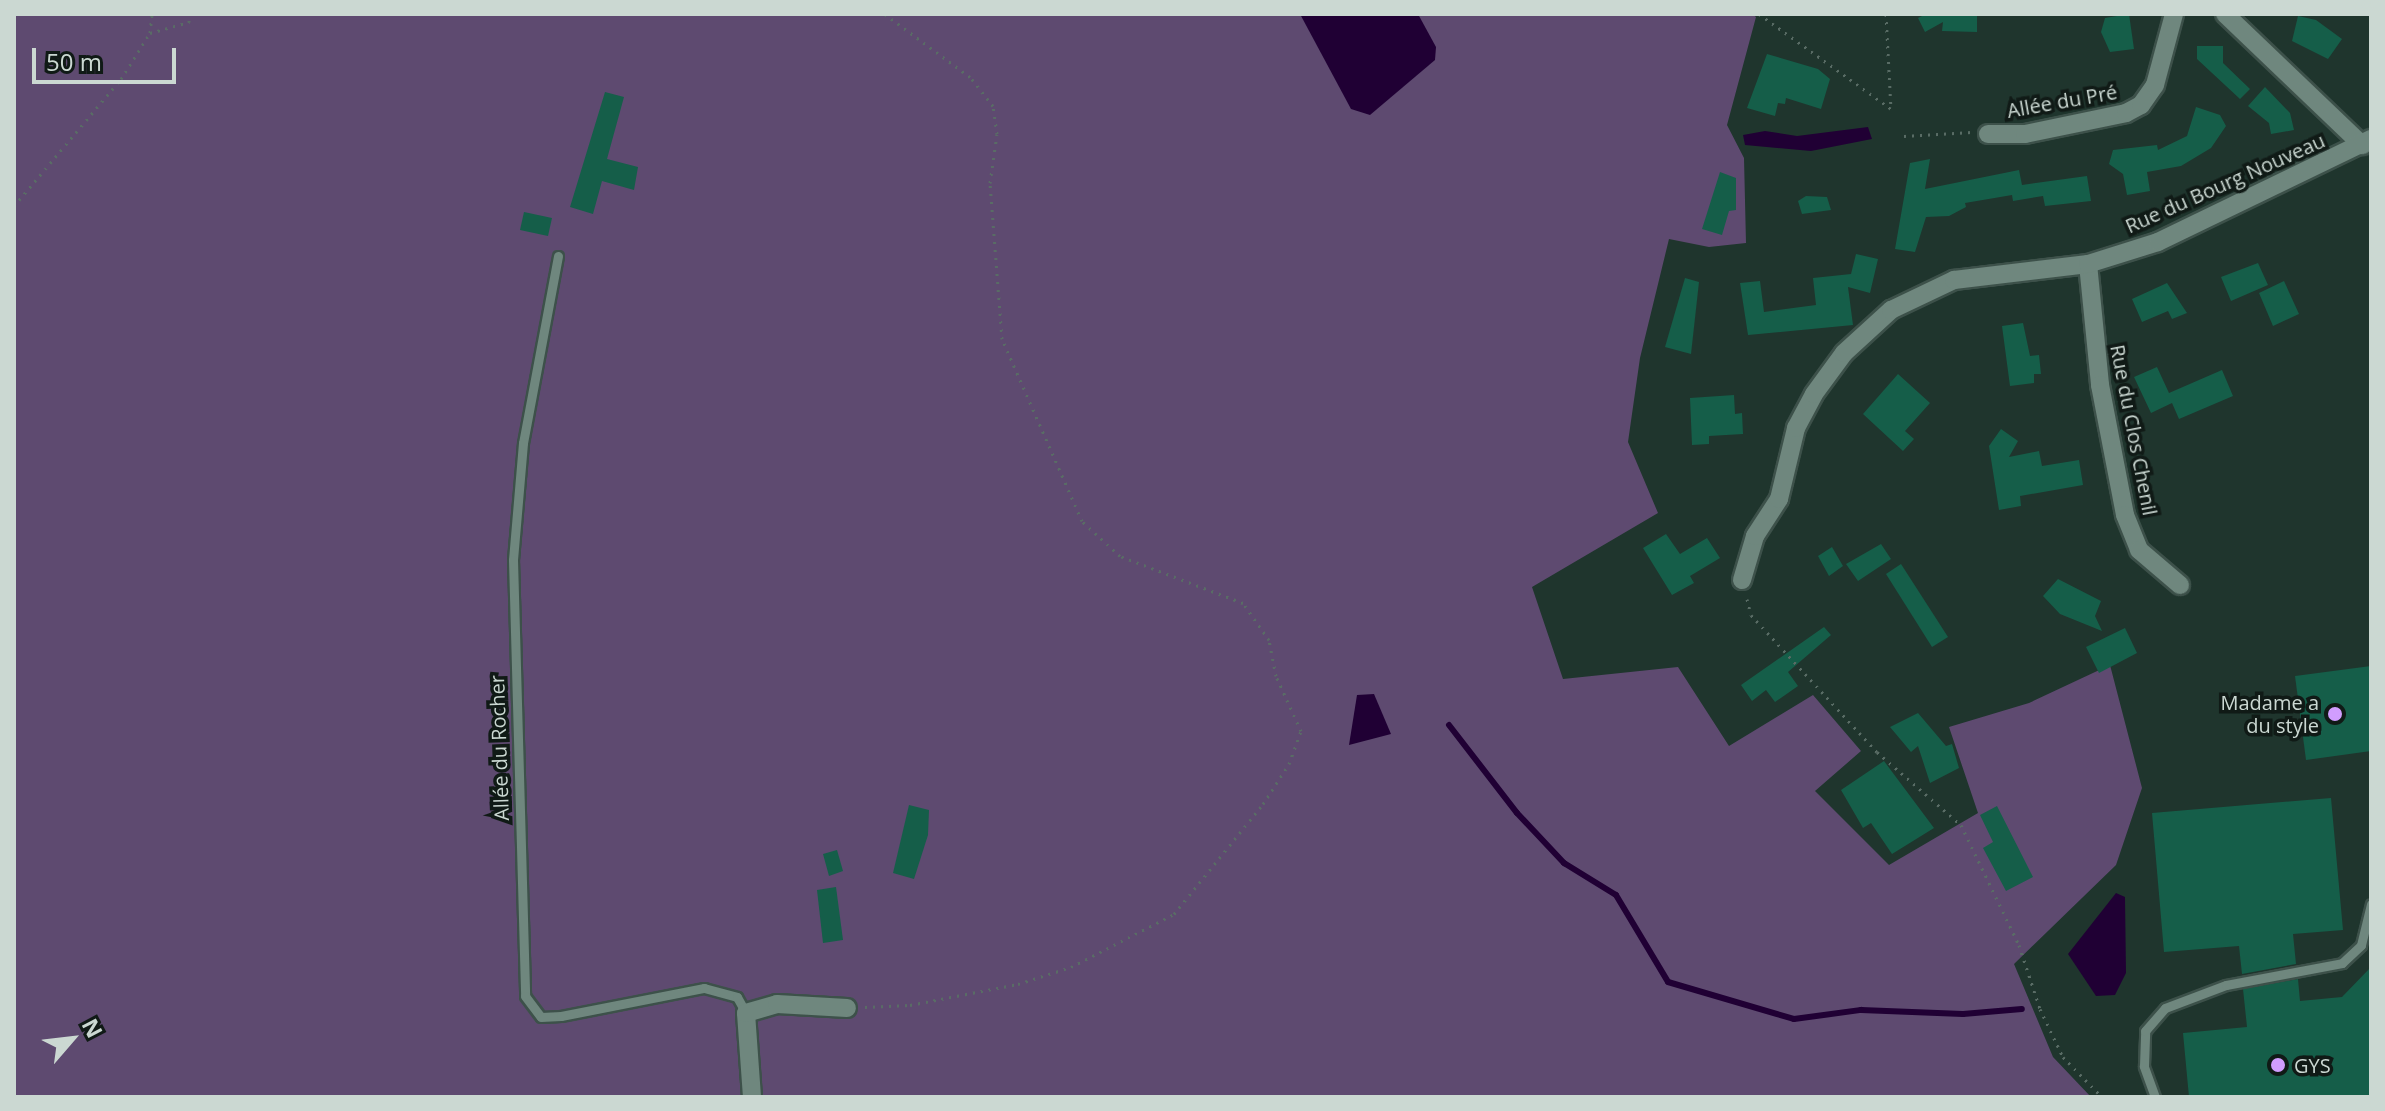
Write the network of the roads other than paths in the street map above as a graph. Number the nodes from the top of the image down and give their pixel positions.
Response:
1 (2174, 14) edge
2 (2225, 14) edge
3 (1988, 134) road end
4 (2366, 142) edge
5 (558, 256) dead end
6 (2088, 264) junction
7 (1742, 580) road end
8 (2180, 585) dead end
9 (2371, 904) edge
10 (847, 1008) road end
11 (746, 1013) junction
12 (752, 1097) edge
13 (2155, 1097) edge

1 - 3 street, Allée du Pré
2 - 4 street
4 - 6 street, Rue du Bourg Nouveau
5 - 11 lane, Allée du Rocher
6 - 7 street, Rue du Bourg Nouveau
6 - 8 street, Rue du Clos Chenil
9 - 13 lane
10 - 11 street
11 - 12 street

